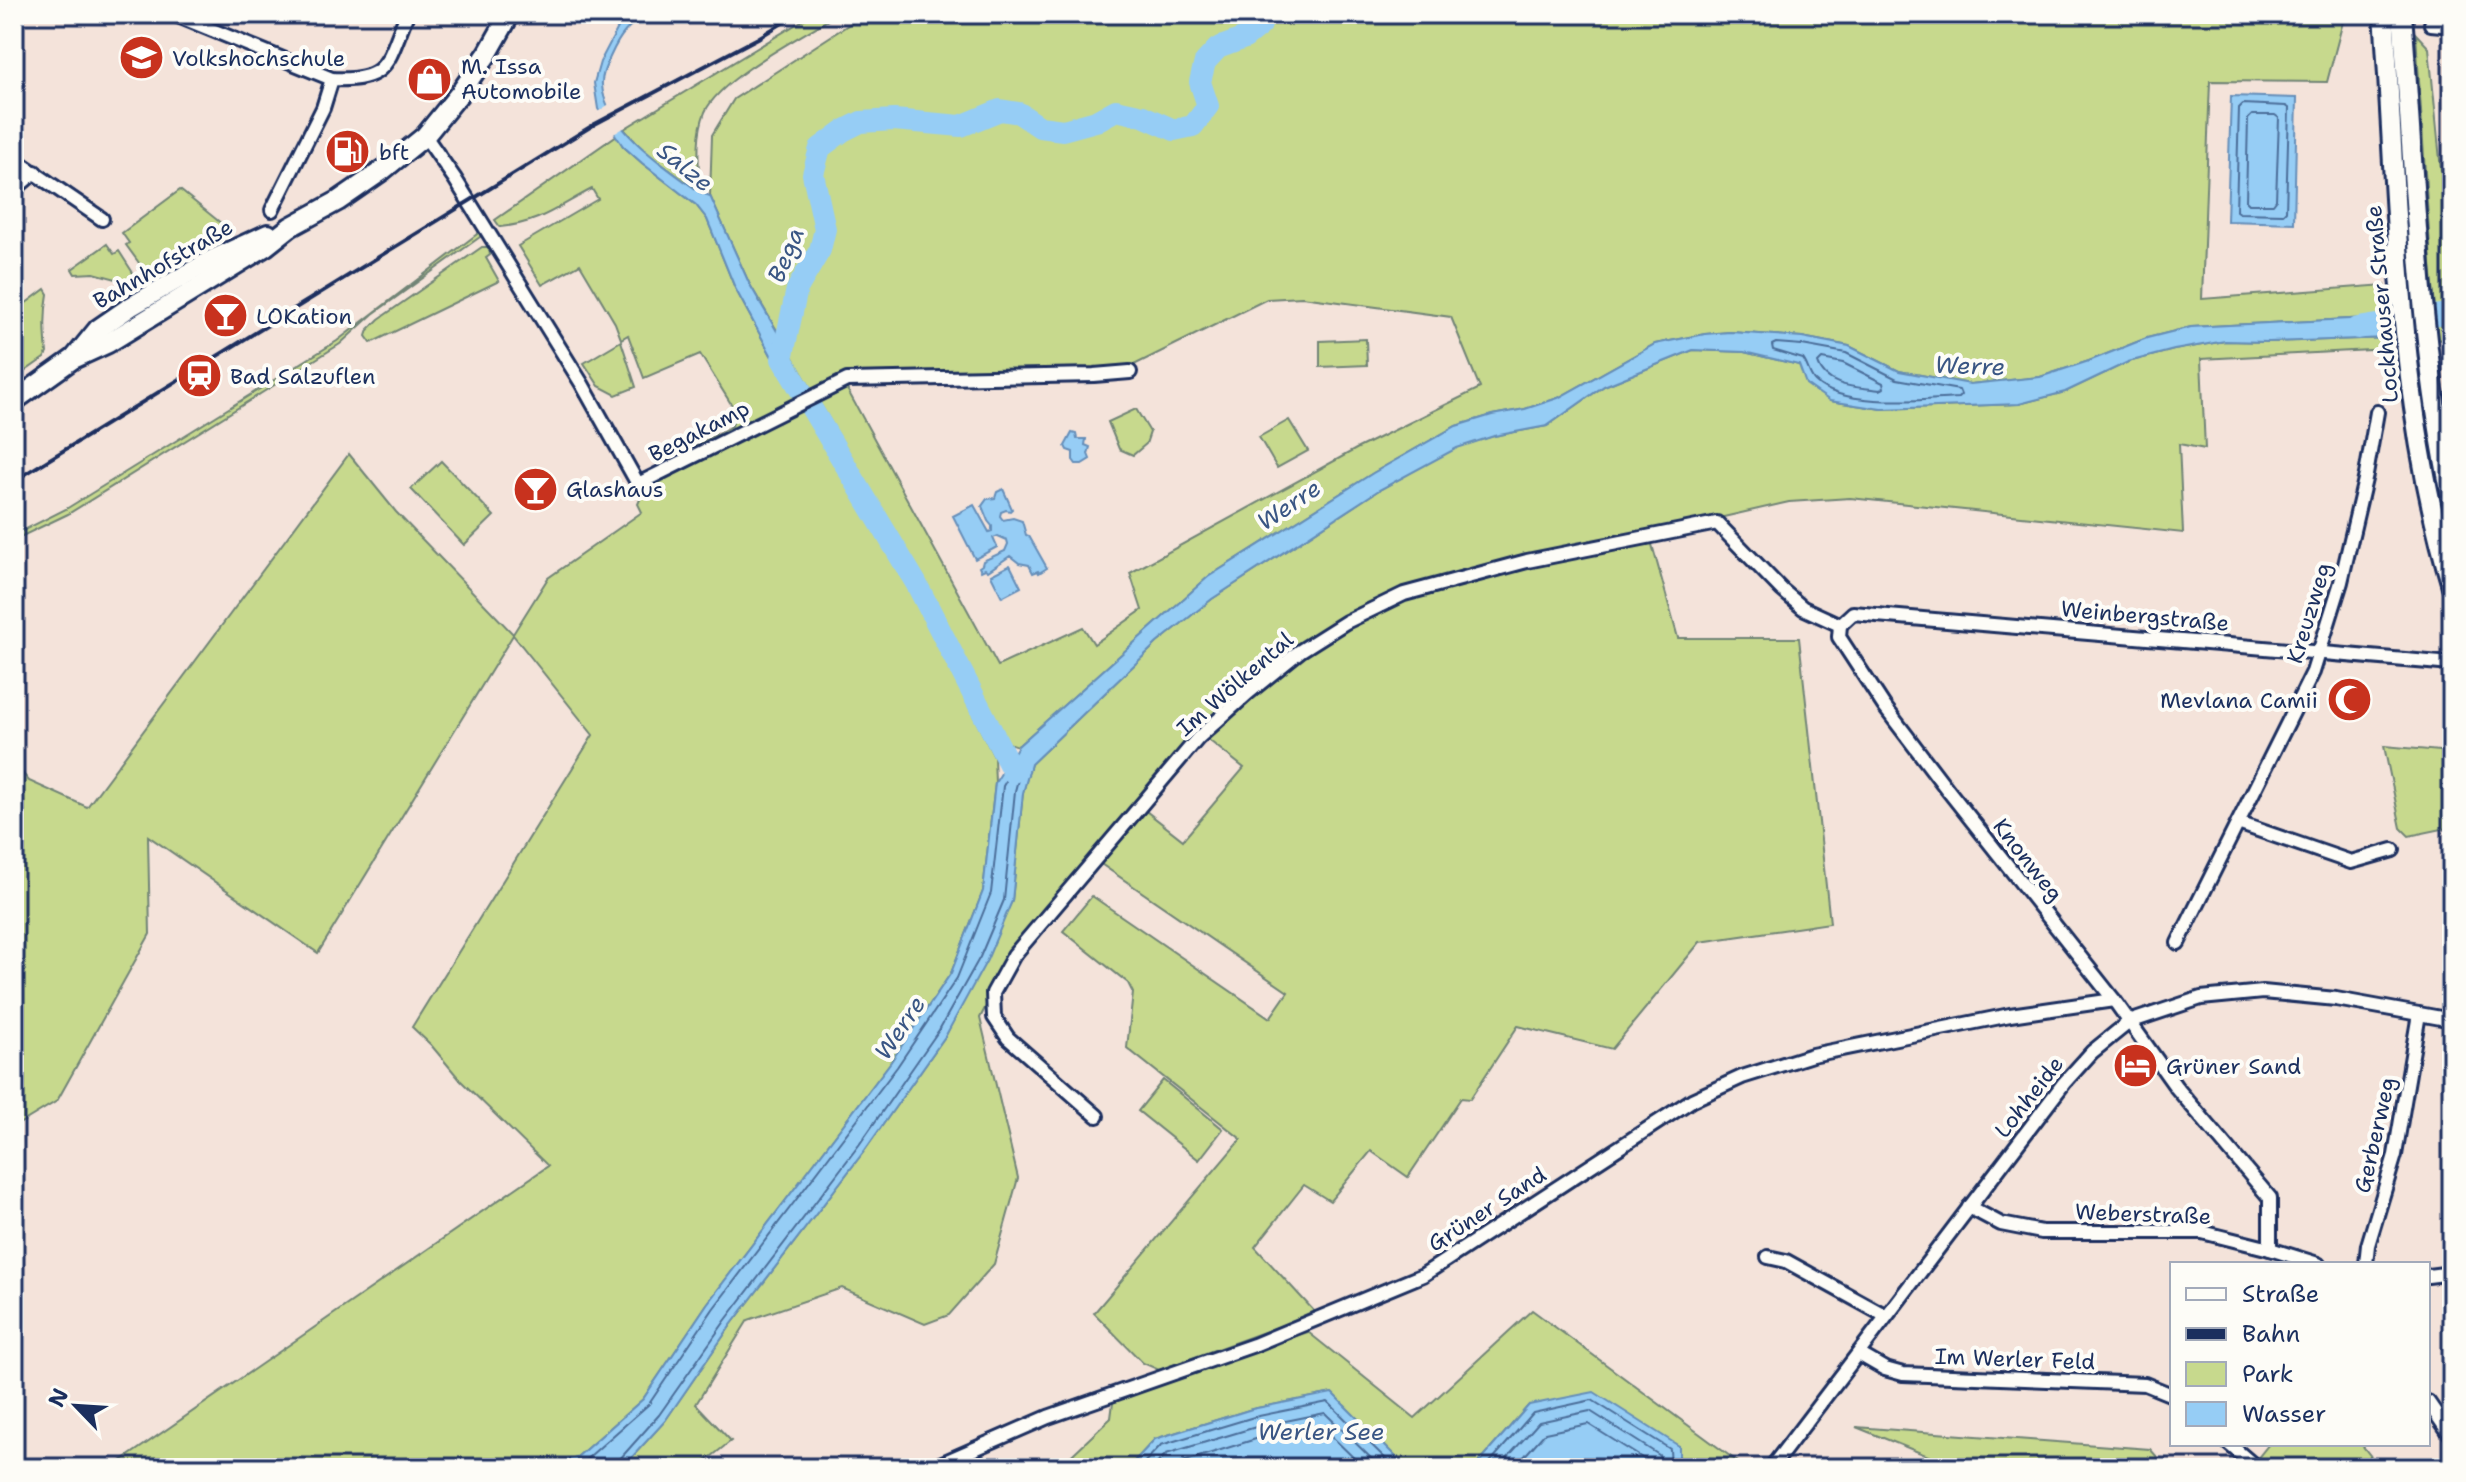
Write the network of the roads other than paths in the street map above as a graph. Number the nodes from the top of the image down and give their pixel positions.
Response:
1 (173, 14) edge
2 (212, 14) edge
3 (407, 14) edge
4 (510, 14) edge
5 (2384, 14) edge
6 (2402, 14) edge
7 (2431, 24) dead end
8 (2452, 26) edge
9 (205, 29) junction
10 (2395, 39) junction
11 (332, 79) junction
12 (425, 136) junction
13 (14, 159) edge
14 (35, 172) junction
15 (14, 190) edge
16 (272, 210) dead end
17 (102, 219) dead end
18 (2410, 266) junction
19 (1130, 372) dead end
20 (14, 401) edge
21 (2377, 412) dead end
22 (2452, 499) edge
23 (2452, 586) edge
24 (1840, 625) junction
25 (2318, 651) junction
26 (2452, 664) edge
27 (2238, 823) junction
28 (2393, 850) dead end
29 (2178, 943) dead end
30 (2114, 1000) junction
31 (2419, 1014) junction
32 (2452, 1020) edge
33 (2129, 1022) junction
34 (1097, 1116) dead end
35 (1969, 1207) junction
36 (2270, 1249) junction
37 (1768, 1257) dead end
38 (2312, 1262) edge
39 (2366, 1262) edge
40 (2452, 1273) edge
41 (2430, 1276) edge
42 (1886, 1316) junction
43 (1859, 1354) junction
44 (2170, 1394) edge
45 (2430, 1405) edge
46 (2452, 1437) edge
47 (2231, 1446) edge
48 (931, 1468) edge
49 (1771, 1468) edge
50 (2257, 1468) edge

1 - 9 street
2 - 9 street
3 - 11 street
4 - 12 main road, Bahnhofstraße
5 - 10 main road, Lockhauser Straße
6 - 10 main road, Lockhauser Straße
7 - 8 street
9 - 11 street
10 - 18 main road, Lockhauser Straße
11 - 16 street
12 - 19 street, Begakamp
12 - 20 main road, Bahnhofstraße
13 - 14 street
14 - 15 street
14 - 17 street
18 - 22 main road, Lockhauser Straße
18 - 23 main road, Lockhauser Straße
21 - 25 street, Kreuzweg
24 - 25 street, Weinbergstraße
24 - 30 street, Knonweg
24 - 34 street, Im Wölkental
25 - 26 street, Weinbergstraße
25 - 27 street, Kreuzweg
27 - 28 street
27 - 29 street, Kreuzweg
30 - 33 street, Knonweg
30 - 48 street, Grüner Sand
31 - 32 street, Lohheide
31 - 33 street, Lohheide
31 - 39 street, Gerberweg
33 - 35 street, Lohheide
33 - 36 street, Knonweg
35 - 36 street, Weberstraße
35 - 42 street, Lohheide
36 - 38 street, Weberstraße
37 - 42 street
40 - 41 street
42 - 43 street, Lohheide
43 - 44 street, Im Werler Feld
43 - 49 street, Lohheide
45 - 46 street
47 - 50 street

